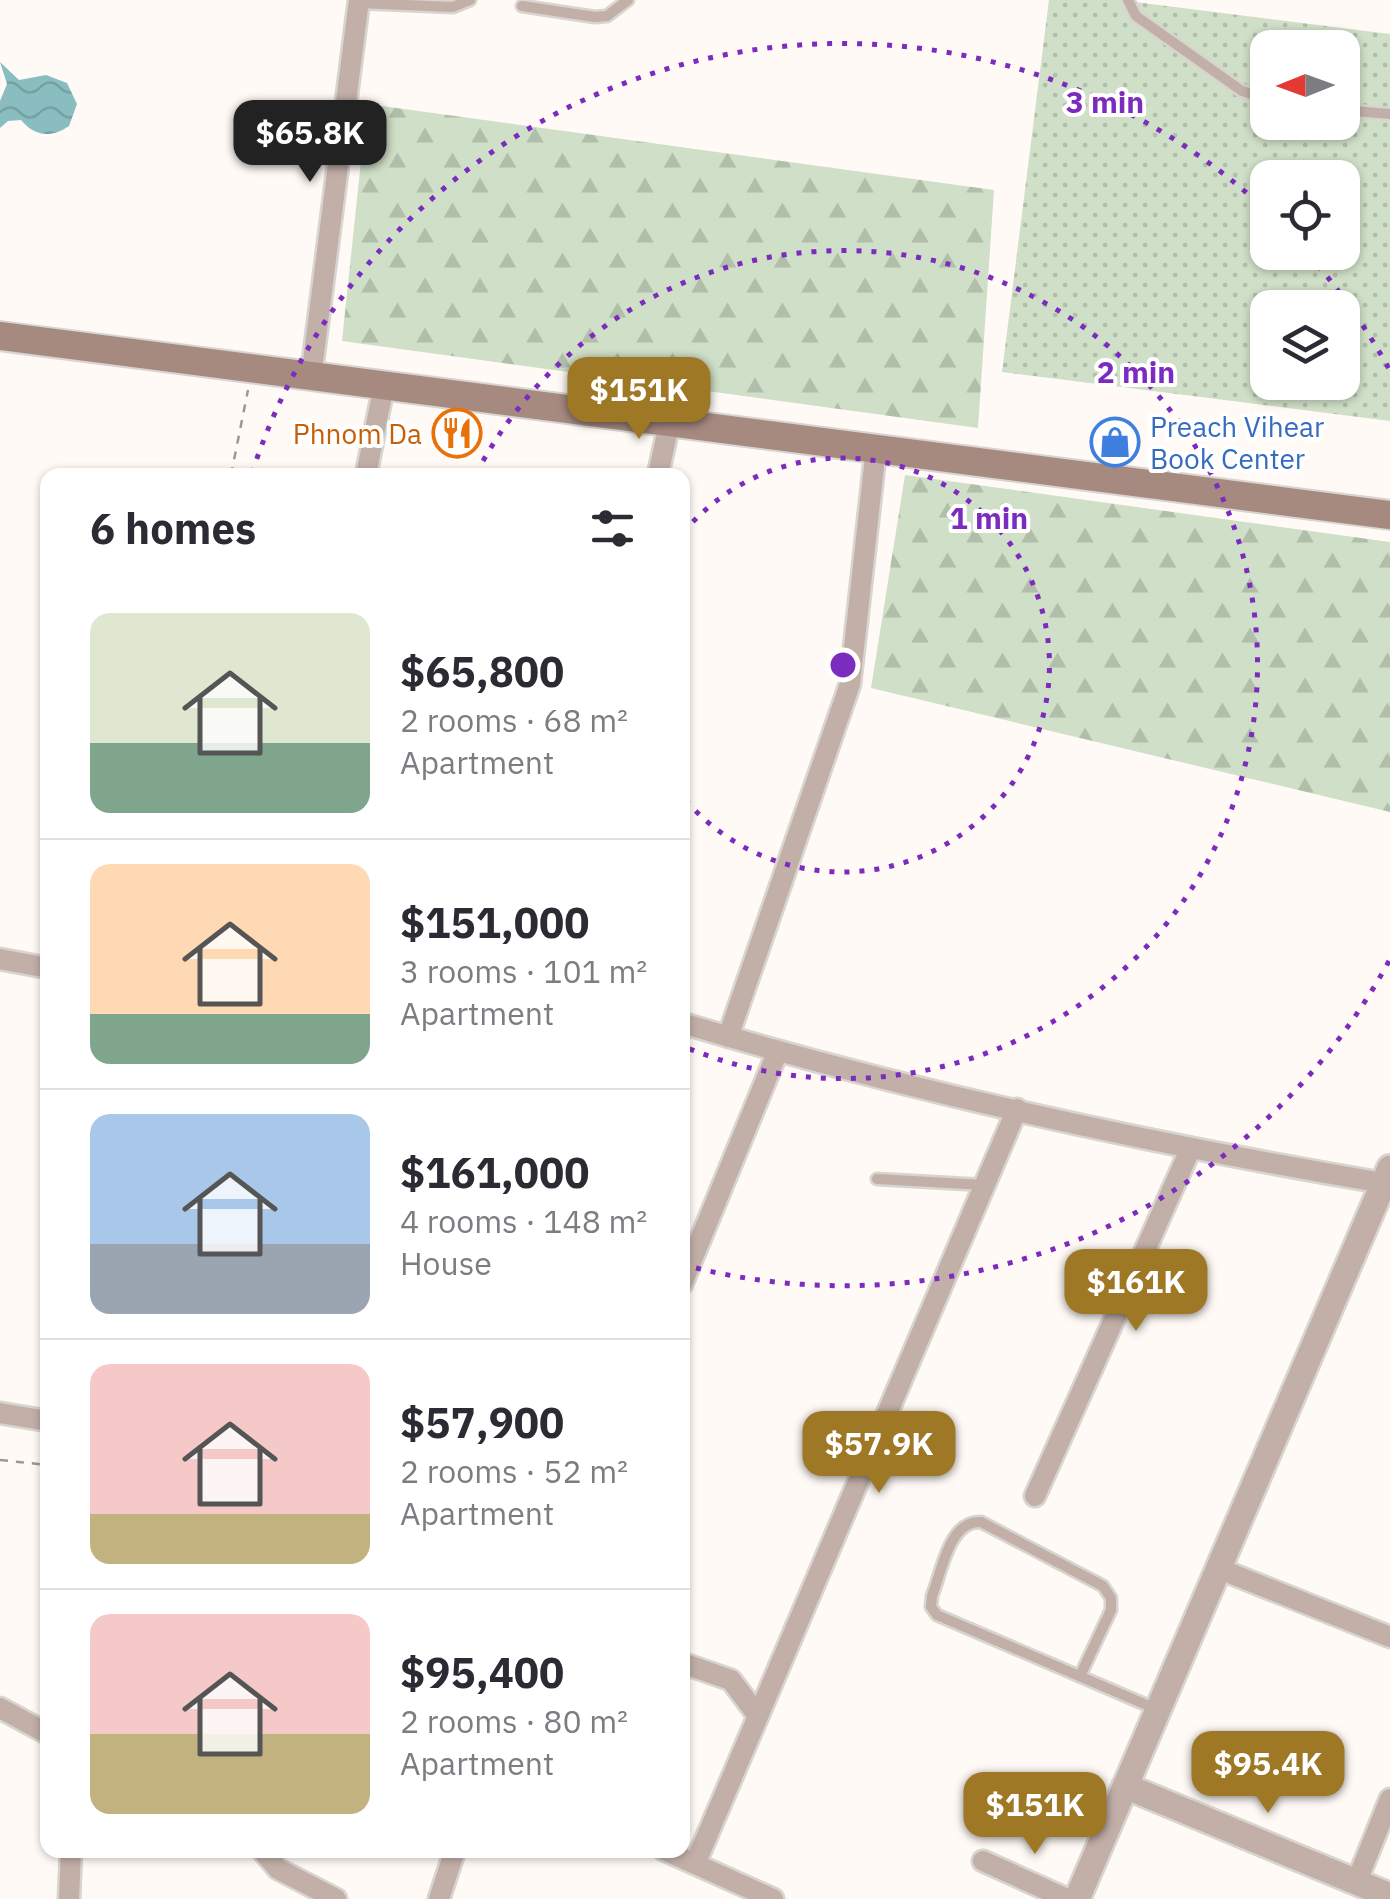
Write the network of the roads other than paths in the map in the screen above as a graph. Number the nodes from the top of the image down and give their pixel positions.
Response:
1 (470, 0) edge
2 (628, 0) edge
3 (1128, 0) edge
4 (359, 1) edge
5 (522, 6) dead end
6 (1250, 93) edge
7 (1360, 112) edge
8 (1390, 114) edge
9 (0, 336) edge
10 (311, 376) junction
11 (384, 385) junction
12 (670, 420) junction
13 (876, 448) junction
14 (367, 468) edge
15 (660, 468) edge
16 (1390, 514) edge
17 (0, 959) edge
18 (40, 966) edge
19 (690, 1025) edge
20 (728, 1036) junction
21 (776, 1054) junction
22 (1017, 1109) junction
23 (1190, 1150) junction
24 (1386, 1176) edge
25 (877, 1180) dead end
26 (984, 1186) junction
27 (690, 1264) edge
28 (0, 1413) edge
29 (40, 1420) edge
30 (1035, 1496) dead end
31 (1217, 1568) junction
32 (1390, 1637) edge
33 (690, 1666) edge
34 (1080, 1676) junction
35 (0, 1708) edge
36 (1157, 1710) junction
37 (758, 1716) junction
38 (40, 1730) edge
39 (1125, 1786) junction
40 (1390, 1799) edge
41 (72, 1858) edge
42 (269, 1858) edge
43 (452, 1858) edge
44 (681, 1858) edge
45 (983, 1861) dead end
46 (694, 1864) junction
47 (1356, 1883) junction
48 (1390, 1896) edge
49 (69, 1899) edge
50 (336, 1899) edge
51 (439, 1899) edge
52 (773, 1899) edge
53 (1066, 1899) edge
54 (1077, 1899) edge

1 - 4 lane
2 - 5 lane
3 - 6 lane
4 - 10 street
7 - 8 lane
9 - 10 main road
10 - 11 main road
11 - 12 main road
11 - 14 street
12 - 13 main road
12 - 15 street
13 - 16 main road
13 - 20 street
17 - 18 street
19 - 20 street
20 - 21 street
21 - 22 street
21 - 27 street
22 - 23 street
22 - 26 street
23 - 24 street
23 - 30 street
24 - 31 street
25 - 26 lane
26 - 37 street
28 - 29 street
31 - 32 street
31 - 36 street
33 - 37 street
34 - 34 lane
34 - 36 lane
35 - 38 street
36 - 39 street
37 - 46 street
39 - 47 street
39 - 54 street
40 - 47 street
41 - 49 street
42 - 50 street
43 - 51 street
44 - 46 street
45 - 53 street
46 - 52 street
47 - 48 street

